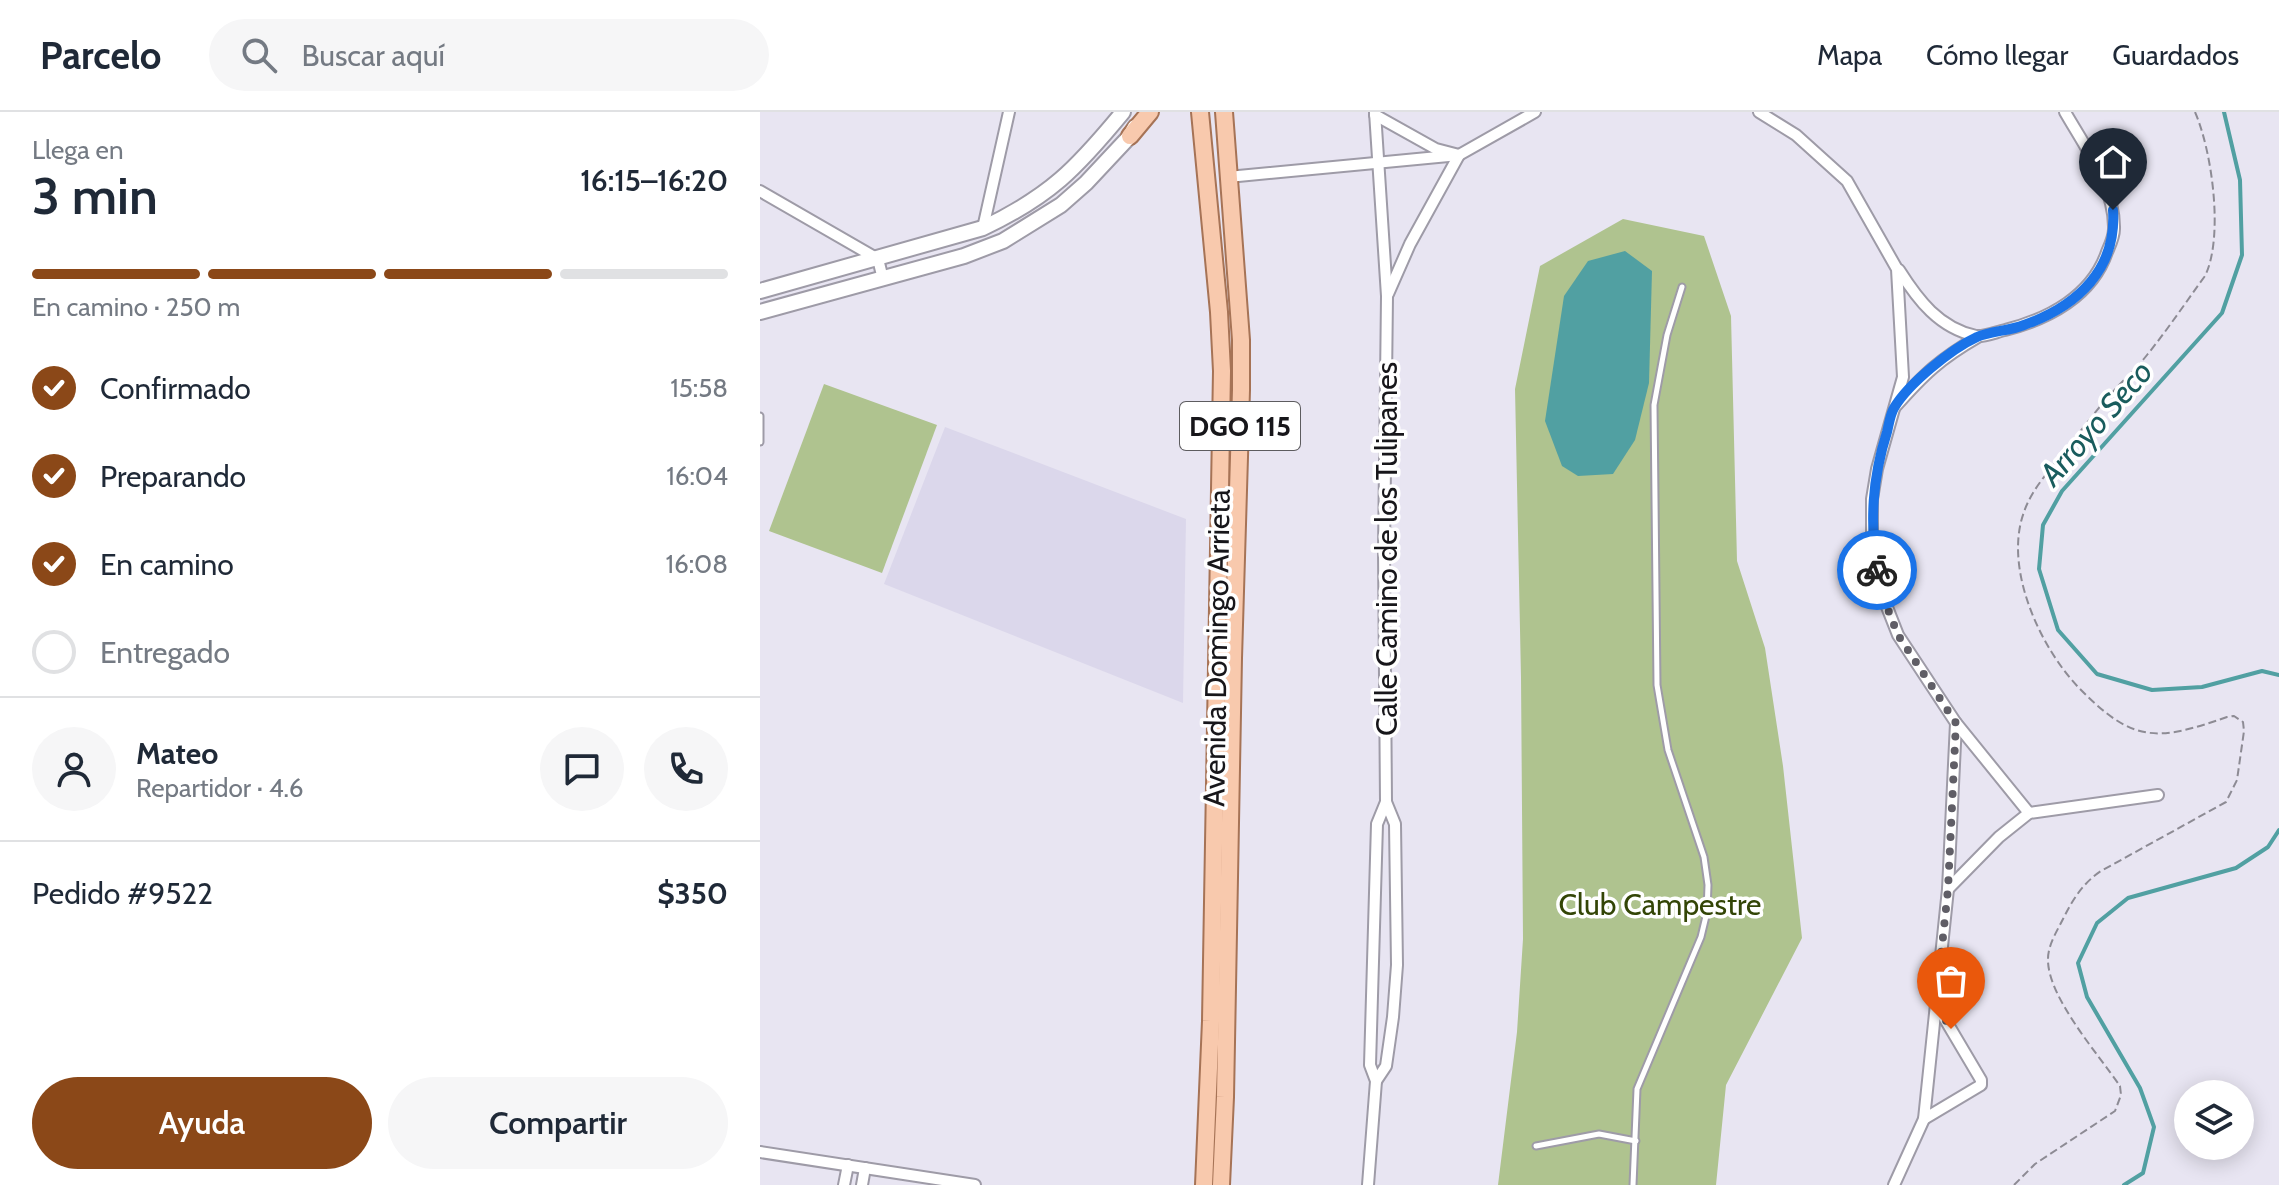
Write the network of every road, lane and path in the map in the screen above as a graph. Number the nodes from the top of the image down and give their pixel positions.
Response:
1 (1009, 112) edge
2 (1123, 112) edge
3 (1143, 112) edge
4 (1150, 112) edge
5 (1187, 112) edge
6 (1203, 112) edge
7 (1224, 112) edge
8 (1535, 112) edge
9 (1759, 112) edge
10 (2065, 112) edge
11 (2195, 112) edge
12 (1375, 113) edge
13 (1130, 136) junction
14 (1203, 139) junction
15 (1226, 140) junction
16 (1459, 155) junction
17 (1377, 165) junction
18 (1228, 177) junction
19 (1205, 180) junction
20 (760, 191) edge
21 (983, 228) junction
22 (878, 259) junction
23 (1897, 269) junction
24 (883, 279) junction
25 (1682, 287) dead end
26 (760, 291) edge
27 (1387, 296) junction
28 (760, 312) edge
29 (1978, 337) junction
30 (1894, 408) junction
31 (760, 416) edge
32 (760, 442) edge
33 (1224, 658) junction
34 (1956, 723) junction
35 (2158, 795) dead end
36 (1386, 802) junction
37 (2029, 813) junction
38 (1948, 889) junction
39 (1936, 1004) junction
40 (1376, 1081) junction
41 (1217, 1096) junction
42 (1924, 1119) junction
43 (1636, 1141) junction
44 (1536, 1146) dead end
45 (760, 1152) edge
46 (848, 1165) junction
47 (865, 1168) junction
48 (844, 1185) edge
49 (862, 1185) edge
50 (975, 1185) edge
51 (1204, 1185) edge
52 (1221, 1185) edge
53 (1368, 1185) edge
54 (1633, 1185) edge
55 (1894, 1185) edge
56 (2014, 1185) edge

1 - 21 street
2 - 21 main road
3 - 13 main road
4 - 13 main road
5 - 14 main road
6 - 14 main road, Avenida Domingo Arrieta / DGO 115
6 - 15 main road
7 - 15 main road, Avenida Domingo Arrieta / DGO 115
8 - 16 street
9 - 23 street
10 - 29 street
11 - 56 path
12 - 16 street, Calle Camino de los Tulipanes
12 - 17 street, Calle Camino de los Tulipanes
13 - 24 main road
14 - 19 main road, Avenida Domingo Arrieta / DGO 115
15 - 18 main road, Avenida Domingo Arrieta / DGO 115
16 - 17 street
16 - 27 street, Calle Camino de los Tulipanes
17 - 18 street
17 - 27 street, Calle Camino de los Tulipanes
18 - 19 main road
18 - 33 main road, Avenida Domingo Arrieta / DGO 115
19 - 33 main road, Avenida Domingo Arrieta / DGO 115
20 - 22 street
21 - 22 main road
22 - 24 street
22 - 26 main road
23 - 29 street
23 - 30 street
24 - 28 main road
25 - 43 lane
27 - 36 street, Calle Camino de los Tulipanes
29 - 30 street
30 - 34 street
31 - 32 lane
33 - 41 main road, Avenida Domingo Arrieta / DGO 115
34 - 37 street
34 - 38 street
35 - 37 street
36 - 40 street, Calle Camino de los Tulipanes
36 - 40 street, Calle Camino de los Tulipanes
37 - 38 street
38 - 39 street
39 - 42 street
39 - 42 street
40 - 53 street, Calle Camino de los Tulipanes
41 - 51 main road, Avenida Domingo Arrieta / DGO 115
41 - 52 main road, Avenida Domingo Arrieta / DGO 115
42 - 55 street
43 - 44 lane
43 - 54 lane
45 - 46 street
46 - 47 street
46 - 48 street
47 - 49 street
47 - 50 street

